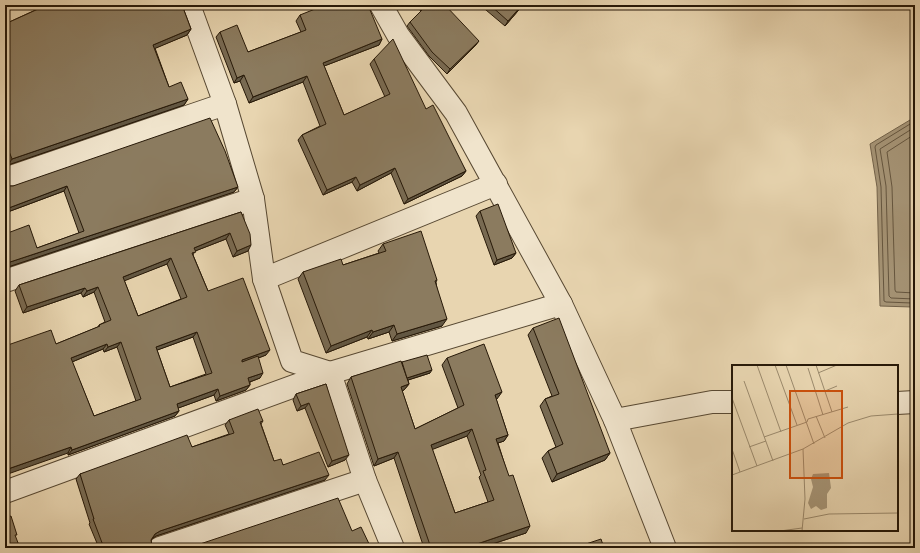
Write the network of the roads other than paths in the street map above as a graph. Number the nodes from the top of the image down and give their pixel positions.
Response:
1 (189, 5) edge
2 (381, 5) edge
3 (225, 104) junction
4 (5, 179) edge
5 (496, 184) junction
6 (253, 199) junction
7 (264, 279) junction
8 (5, 281) edge
9 (561, 304) junction
10 (330, 373) junction
11 (732, 402) edge
12 (915, 402) edge
13 (898, 403) edge
14 (615, 420) junction
15 (365, 480) junction
16 (5, 492) edge
17 (160, 548) edge
18 (393, 548) edge
19 (665, 548) edge

1 - 3 street
2 - 5 street
3 - 4 street
3 - 6 street
5 - 7 street
5 - 9 street
6 - 7 street
6 - 8 street
7 - 10 street
9 - 10 street
9 - 14 street
10 - 15 street
10 - 16 street
11 - 14 street
12 - 13 street
14 - 19 street
15 - 17 street
15 - 18 street

